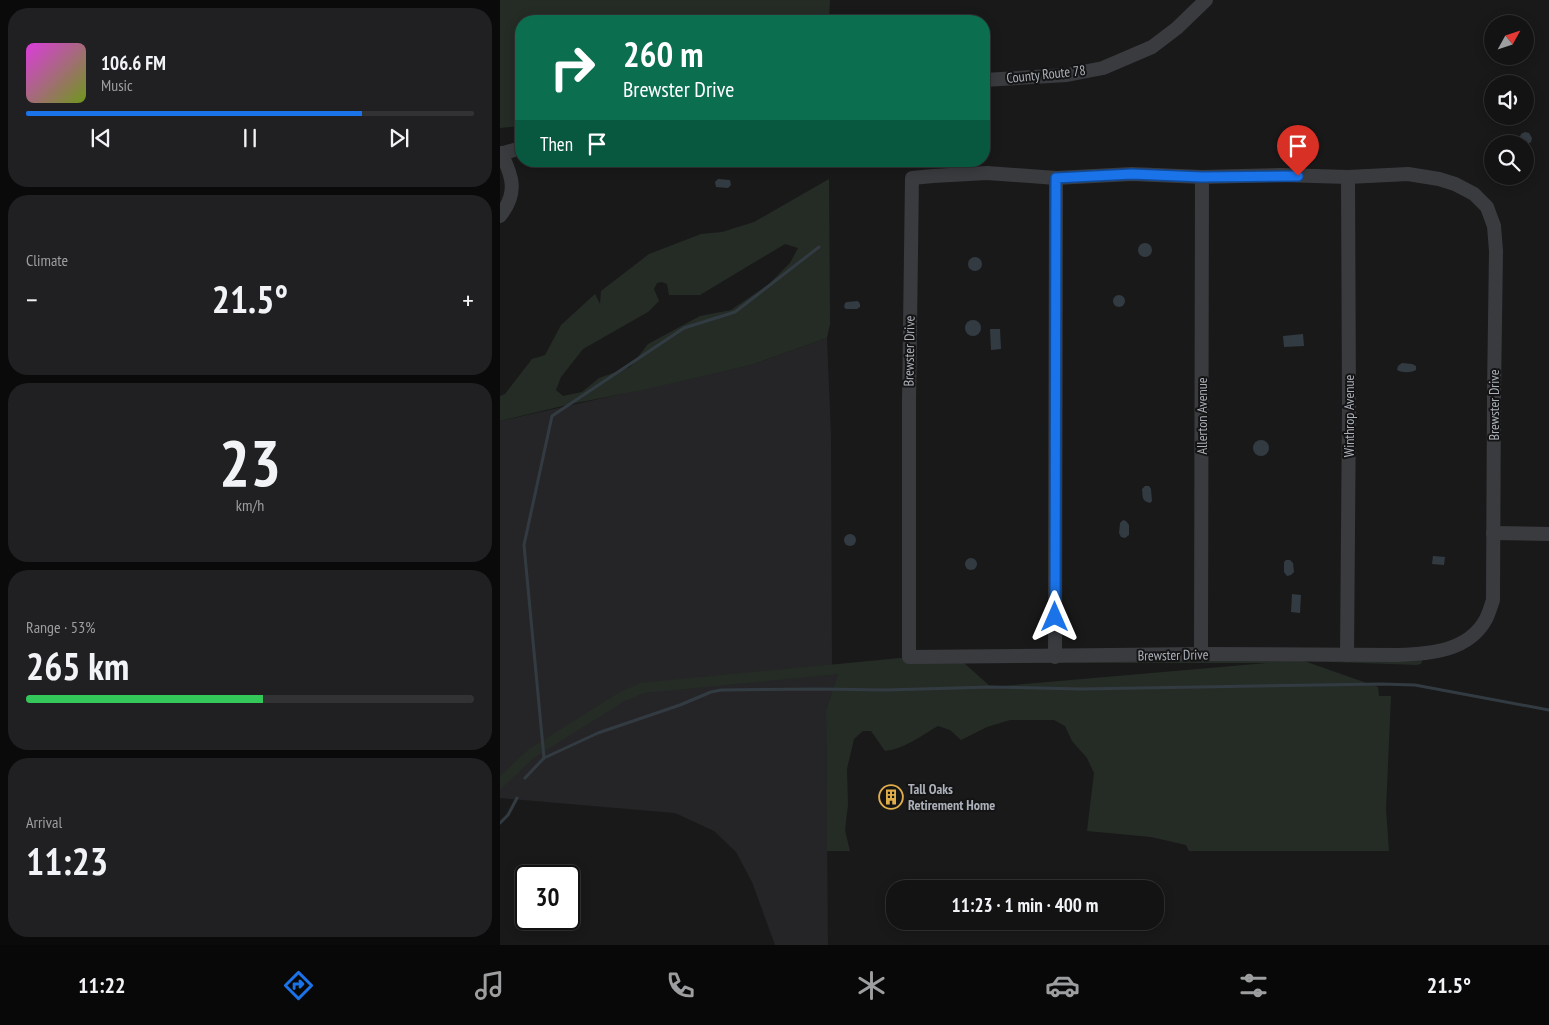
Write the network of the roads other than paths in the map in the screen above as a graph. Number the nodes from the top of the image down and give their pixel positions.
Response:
1 (1206, 0) edge
2 (990, 80) edge
3 (515, 150) edge
4 (501, 154) edge
5 (1202, 177) junction
6 (1348, 177) junction
7 (1056, 178) junction
8 (500, 216) edge
9 (1493, 533) junction
10 (1549, 534) edge
11 (1202, 654) junction
12 (1348, 655) junction
13 (1054, 657) junction

1 - 2 street, County Route 78
3 - 4 street
4 - 8 street
5 - 6 street, Brewster Drive
5 - 7 street, Brewster Drive
5 - 11 street, Allerton Avenue
6 - 9 street, Brewster Drive
6 - 12 street, Winthrop Avenue
7 - 13 street
7 - 13 street, Brewster Drive
9 - 10 street
9 - 12 street, Brewster Drive
11 - 12 street, Brewster Drive
11 - 13 street, Brewster Drive

